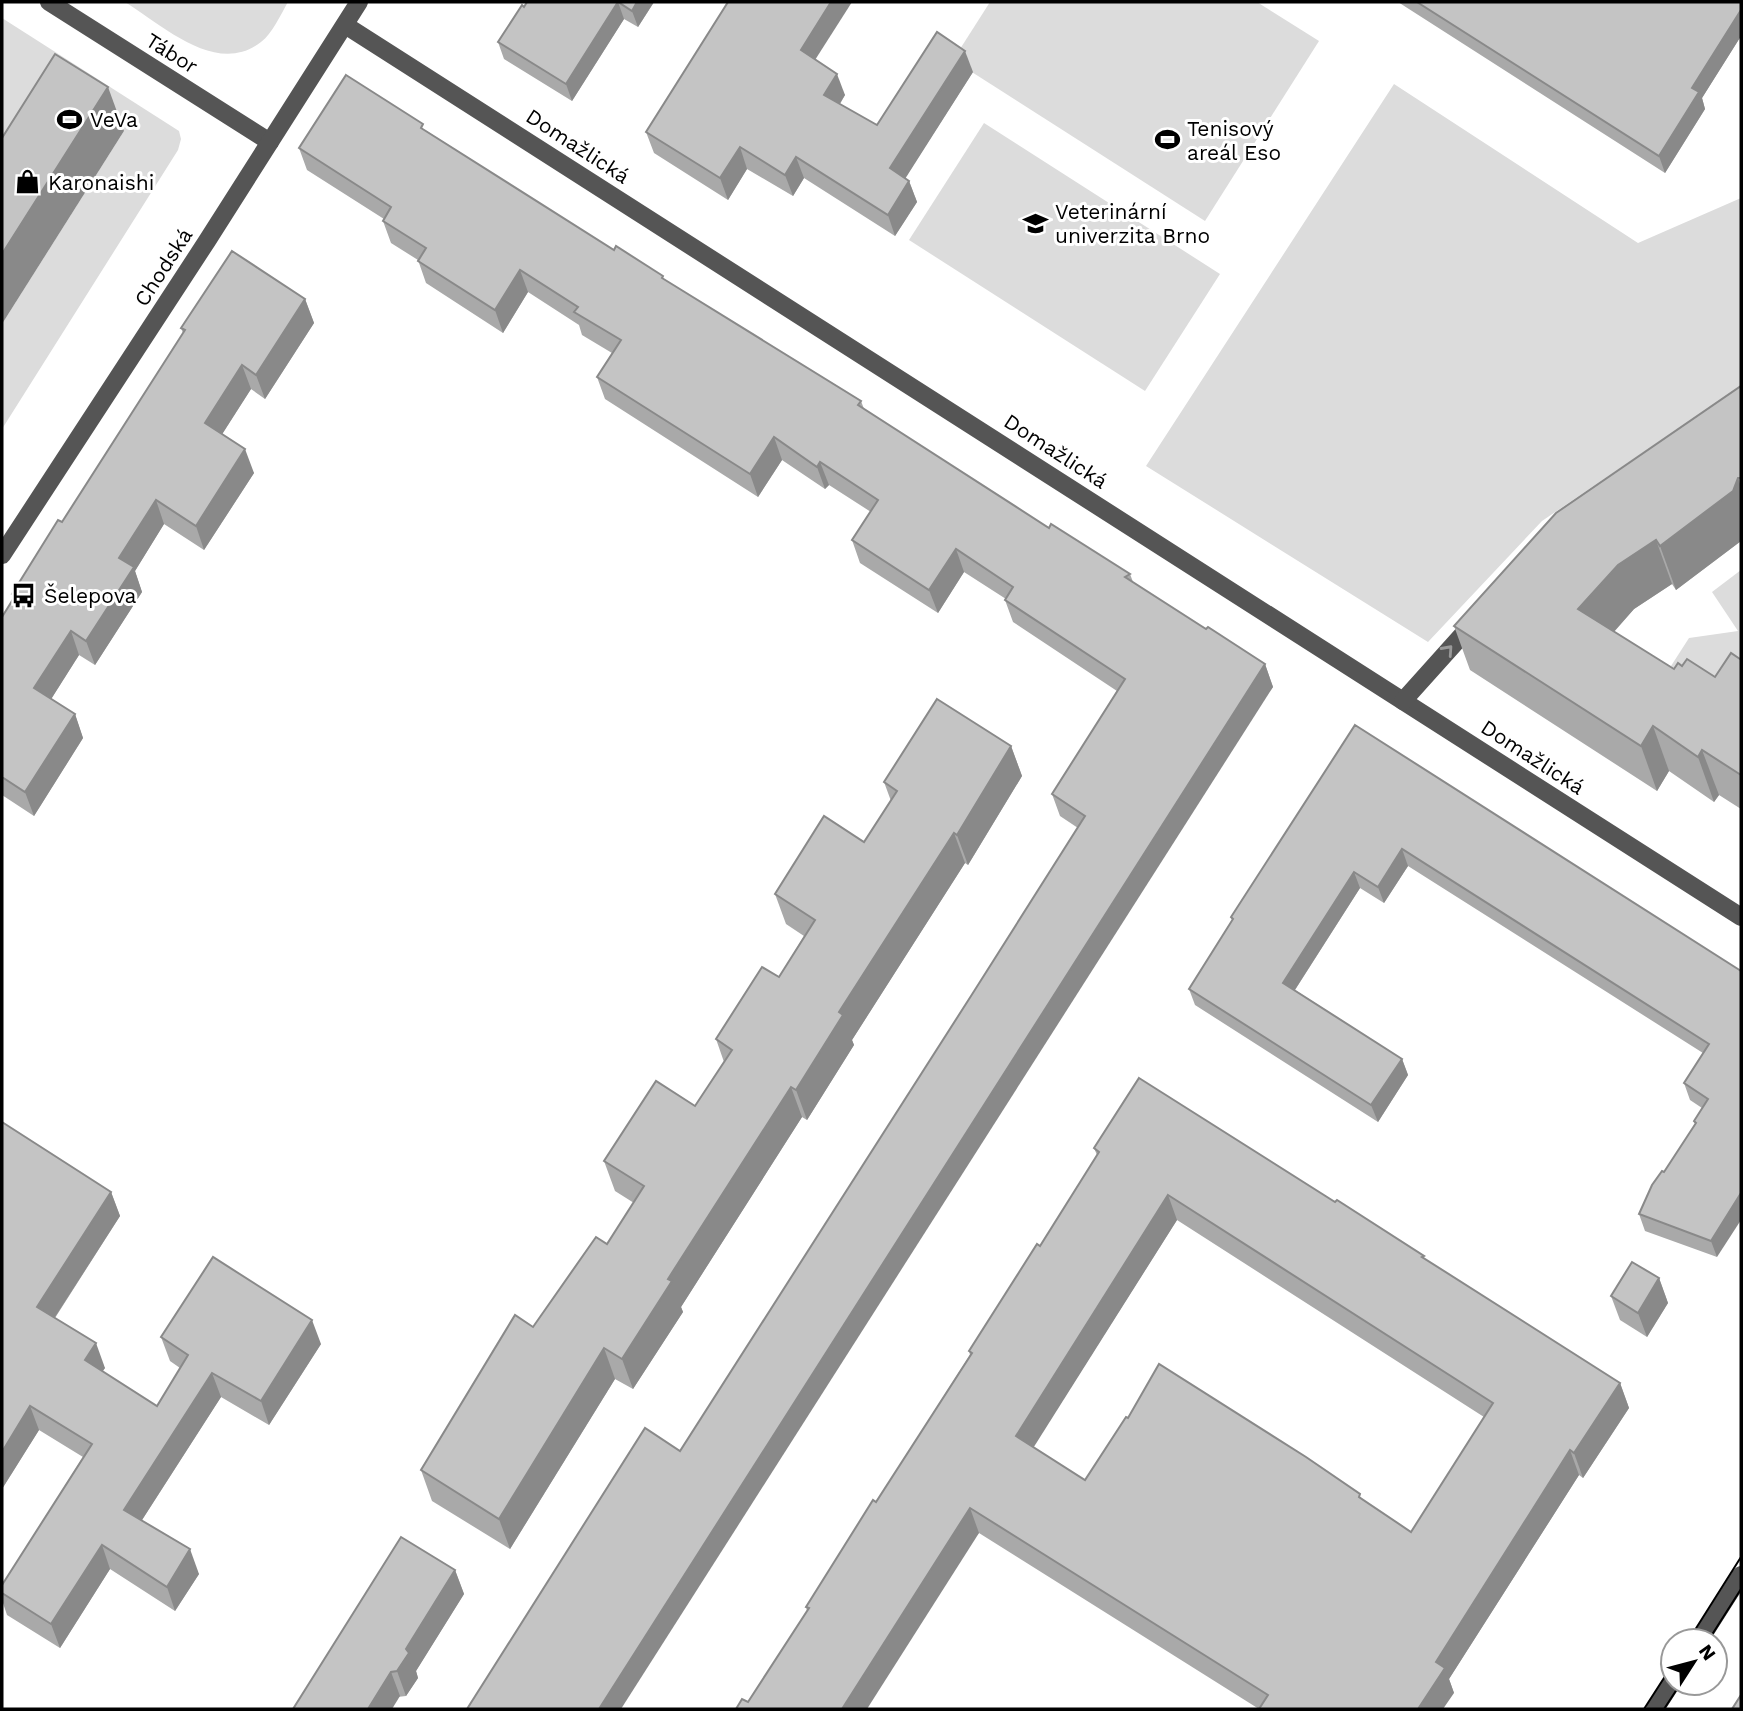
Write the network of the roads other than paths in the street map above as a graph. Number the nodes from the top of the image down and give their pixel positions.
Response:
1 (49, 2) edge
2 (359, 2) edge
3 (345, 25) junction
4 (270, 142) junction
5 (2, 555) edge
6 (1480, 614) edge
7 (1403, 701) junction
8 (1741, 917) edge
9 (1741, 1575) edge
10 (1708, 1627) edge

1 - 4 street, Tábor
2 - 3 street, Chodská
3 - 4 street, Chodská
3 - 7 street, Domažlická
4 - 5 street, Chodská
7 -> 6 street
7 - 8 street, Domažlická
9 - 10 street

